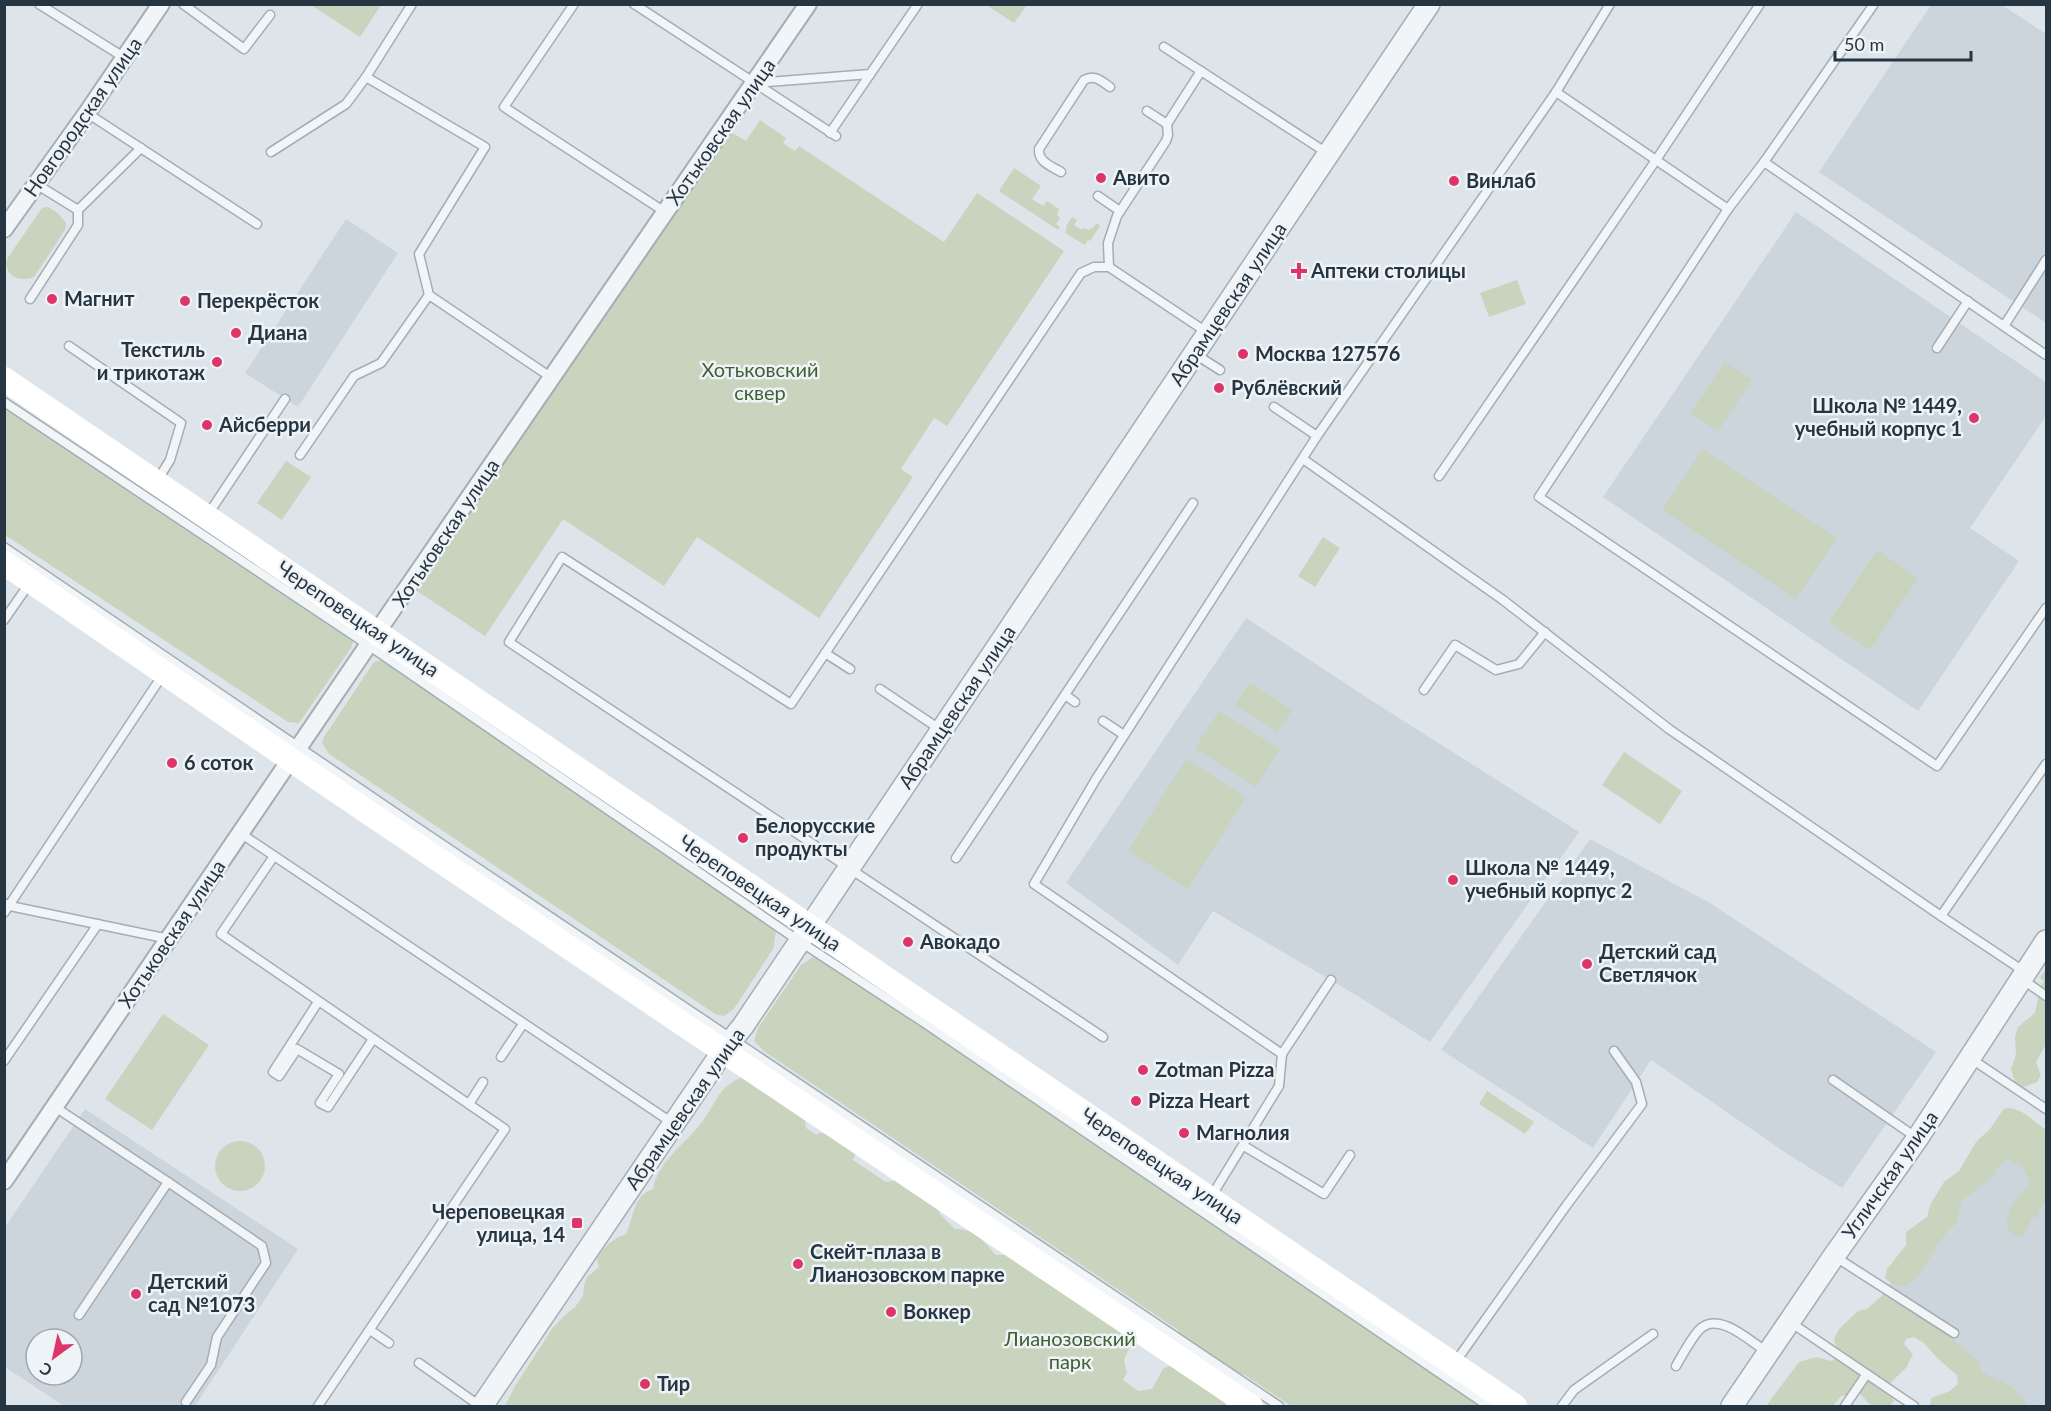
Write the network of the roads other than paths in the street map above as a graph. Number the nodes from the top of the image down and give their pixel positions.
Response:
1 (39, 4) edge
2 (161, 4) edge
3 (183, 4) edge
4 (412, 4) edge
5 (574, 4) edge
6 (634, 4) edge
7 (808, 4) edge
8 (918, 4) edge
9 (1429, 4) edge
10 (1611, 4) edge
11 (1760, 4) edge
12 (1874, 4) edge
13 (52, 8) edge
14 (270, 15) dead end
15 (1164, 47) dead end
16 (125, 58) junction
17 (1201, 71) junction
18 (870, 74) junction
19 (366, 77) junction
20 (754, 83) junction
21 (1110, 87) dead end
22 (1556, 92) junction
23 (1147, 111) dead end
24 (87, 113) junction
25 (1167, 124) junction
26 (141, 148) junction
27 (272, 152) dead end
28 (1329, 154) junction
29 (1656, 160) junction
30 (1764, 162) junction
31 (1061, 172) dead end
32 (35, 184) junction
33 (1098, 196) dead end
34 (1728, 209) junction
35 (78, 210) junction
36 (1120, 211) junction
37 (665, 212) junction
38 (257, 224) dead end
39 (4, 229) edge
40 (2046, 260) edge
41 (1109, 267) junction
42 (429, 295) junction
43 (30, 299) dead end
44 (1968, 301) junction
45 (2004, 326) junction
46 (1208, 334) junction
47 (69, 346) dead end
48 (1937, 348) dead end
49 (1195, 354) junction
50 (2046, 355) edge
51 (1220, 370) dead end
52 (552, 378) junction
53 (4, 379) edge
54 (285, 399) dead end
55 (4, 402) edge
56 (1274, 407) dead end
57 (1317, 436) junction
58 (300, 455) dead end
59 (1303, 459) junction
60 (1439, 476) dead end
61 (156, 482) junction
62 (1193, 503) dead end
63 (207, 516) junction
64 (4, 547) edge
65 (4, 563) edge
66 (31, 581) junction
67 (2046, 608) edge
68 (4, 620) edge
69 (1545, 632) junction
70 (373, 639) junction
71 (825, 653) junction
72 (850, 669) dead end
73 (164, 673) junction
74 (880, 689) dead end
75 (1424, 690) dead end
76 (1065, 695) junction
77 (1075, 702) dead end
78 (1103, 721) dead end
79 (941, 730) junction
80 (1124, 735) junction
81 (295, 754) junction
82 (2046, 764) edge
83 (240, 833) junction
84 (274, 856) junction
85 (956, 858) dead end
86 (849, 867) junction
87 (6, 907) edge
88 (1941, 916) junction
89 (98, 924) junction
90 (804, 934) junction
91 (169, 939) junction
92 (2046, 941) edge
93 (2023, 975) junction
94 (1331, 980) dead end
95 (2046, 996) edge
96 (318, 1002) junction
97 (524, 1024) junction
98 (1103, 1037) dead end
99 (373, 1039) junction
100 (728, 1045) junction
101 (1614, 1051) dead end
102 (1282, 1054) junction
103 (501, 1057) dead end
104 (1969, 1057) junction
105 (4, 1061) edge
106 (1833, 1080) dead end
107 (483, 1082) dead end
108 (469, 1104) junction
109 (55, 1107) junction
110 (2046, 1109) edge
111 (674, 1125) junction
112 (1917, 1138) junction
113 (1244, 1146) junction
114 (1350, 1155) dead end
115 (4, 1181) edge
116 (168, 1182) junction
117 (1210, 1200) junction
118 (1834, 1256) junction
119 (79, 1316) dead end
120 (1790, 1322) junction
121 (370, 1330) junction
122 (1954, 1333) dead end
123 (1653, 1334) dead end
124 (389, 1344) dead end
125 (1768, 1353) junction
126 (419, 1363) dead end
127 (1453, 1364) junction
128 (1676, 1366) dead end
129 (1866, 1375) junction
130 (186, 1402) dead end
131 (318, 1407) edge
132 (481, 1407) edge
133 (1251, 1407) edge
134 (1279, 1407) edge
135 (1488, 1407) edge
136 (1515, 1407) edge
137 (1562, 1407) edge
138 (1732, 1407) edge
139 (1845, 1407) edge
140 (1914, 1407) edge

1 - 13 lane
2 - 16 street, Новгородская улица
3 - 14 lane
4 - 19 lane
5 - 37 lane
6 - 20 lane
7 - 20 street, Хотьковская улица
8 - 18 lane
9 - 28 street, Абрамцевская улица
10 - 22 lane
11 - 29 lane
12 - 30 lane
13 - 16 lane
15 - 17 lane
16 - 24 street, Новгородская улица
17 - 25 lane
17 - 28 lane
18 - 20 lane
18 - 20 lane
19 - 27 lane
19 - 42 lane
20 - 37 street, Хотьковская улица
21 - 31 lane
22 - 29 lane
22 - 57 lane
23 - 25 lane
24 - 26 lane
24 - 32 street, Новгородская улица
25 - 36 lane
26 - 35 lane
26 - 38 lane
28 - 46 street, Абрамцевская улица
29 - 34 lane
29 - 60 lane
30 - 34 lane
30 - 44 lane
32 - 35 lane
32 - 39 street, Новгородская улица
33 - 36 lane
34 - 67 lane
35 - 43 lane
36 - 41 lane
37 - 52 street, Хотьковская улица
40 - 45 lane
41 - 46 lane
41 - 71 lane
42 - 52 lane
42 - 58 lane
44 - 45 lane
44 - 48 lane
45 - 50 lane
46 - 49 street, Абрамцевская улица
47 - 61 lane
49 - 51 lane
49 - 79 street, Абрамцевская улица
52 - 70 street, Хотьковская улица
53 - 61 main road, Череповецкая улица
54 - 63 lane
55 - 70 lane, Череповецкая улица
56 - 57 lane
57 - 59 lane
59 - 69 lane
59 - 80 lane
61 - 63 main road, Череповецкая улица
62 - 76 lane
63 - 70 main road, Череповецкая улица
64 - 81 lane
65 - 66 main road
66 - 68 lane
66 - 73 main road
69 - 75 lane
69 - 88 lane
70 - 81 street, Хотьковская улица
70 - 90 main road, Череповецкая улица
71 - 72 lane
71 - 86 lane
73 - 81 main road
73 - 87 lane
74 - 79 lane
76 - 77 lane
76 - 85 lane
78 - 80 lane
79 - 86 street, Абрамцевская улица
80 - 102 lane
81 - 83 street, Хотьковская улица
81 - 100 main road
82 - 88 lane
83 - 84 lane
83 - 91 street, Хотьковская улица
84 - 96 lane
84 - 97 lane
86 - 90 street, Абрамцевская улица
86 - 98 lane
87 - 89 lane
88 - 93 lane
89 - 91 lane
89 - 105 lane
90 - 100 street, Абрамцевская улица
90 - 117 main road, Череповецкая улица
90 - 135 lane, Череповецкая улица
91 - 109 street, Хотьковская улица
92 - 93 street, Угличская улица
93 - 95 lane
93 - 104 street, Угличская улица
94 - 102 lane
96 - 99 lane
96 - 99 lane
97 - 103 lane
97 - 111 lane
99 - 108 lane
100 - 111 street, Абрамцевская улица
100 - 133 main road
100 - 134 lane
101 - 127 lane
102 - 113 lane
104 - 110 lane
104 - 112 street, Угличская улица
106 - 112 lane
107 - 108 lane
108 - 121 lane
109 - 115 street, Хотьковская улица
109 - 116 lane
111 - 132 street, Абрамцевская улица
112 - 118 street, Угличская улица
113 - 114 lane
113 - 117 lane
116 - 119 lane
116 - 130 lane
117 - 127 main road, Череповецкая улица
118 - 120 street, Угличская улица
118 - 122 lane
120 - 125 street, Угличская улица
120 - 129 lane
121 - 124 lane
121 - 131 lane
123 - 137 lane
125 - 128 lane
125 - 138 street, Угличская улица
126 - 132 lane
127 - 136 main road, Череповецкая улица
129 - 139 lane
129 - 140 lane

